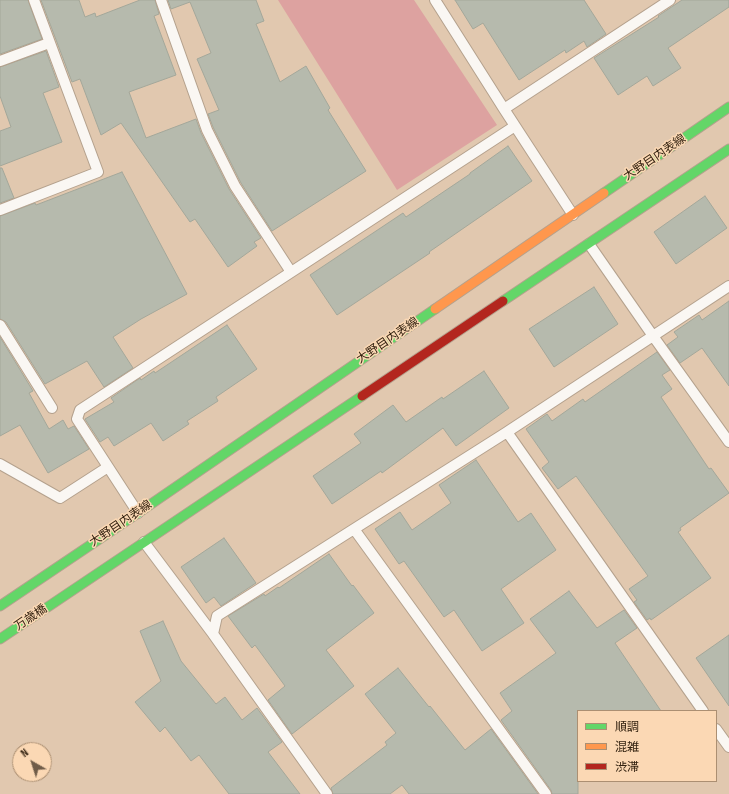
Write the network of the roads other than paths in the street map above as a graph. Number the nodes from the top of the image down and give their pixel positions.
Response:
1 (34, 0) edge
2 (161, 0) edge
3 (435, 0) edge
4 (670, 0) edge
5 (49, 43) junction
6 (0, 61) edge
7 (729, 108) edge
8 (504, 109) junction
9 (515, 126) junction
10 (729, 149) edge
11 (0, 210) edge
12 (572, 215) junction
13 (589, 244) junction
14 (291, 272) junction
15 (729, 286) edge
16 (0, 325) edge
17 (653, 336) junction
18 (52, 408) dead end
19 (507, 432) junction
20 (729, 442) edge
21 (0, 464) edge
22 (108, 467) junction
23 (138, 513) junction
24 (354, 528) junction
25 (144, 542) junction
26 (0, 606) edge
27 (213, 634) junction
28 (0, 639) edge
29 (702, 710) edge
30 (717, 730) edge
31 (729, 747) edge
32 (327, 794) edge
33 (546, 794) edge

1 - 5 lane
2 - 14 lane
3 - 8 lane
4 - 8 lane
5 - 6 lane
5 - 11 lane
7 - 12 main road, 大野目内表線
8 - 9 lane
9 - 12 lane
9 - 14 lane
10 - 13 main road
12 - 23 main road, 大野目内表線
13 - 17 lane
13 - 25 main road
14 - 22 lane
15 - 17 lane
16 - 18 lane
17 - 19 lane
17 - 20 lane
19 - 24 lane
19 - 29 lane
21 - 22 lane
22 - 23 lane
23 - 26 main road, 大野目内表線
24 - 27 lane
24 - 33 lane
25 - 27 lane
25 - 28 main road, 万歳橋
27 - 32 lane
30 - 31 lane

